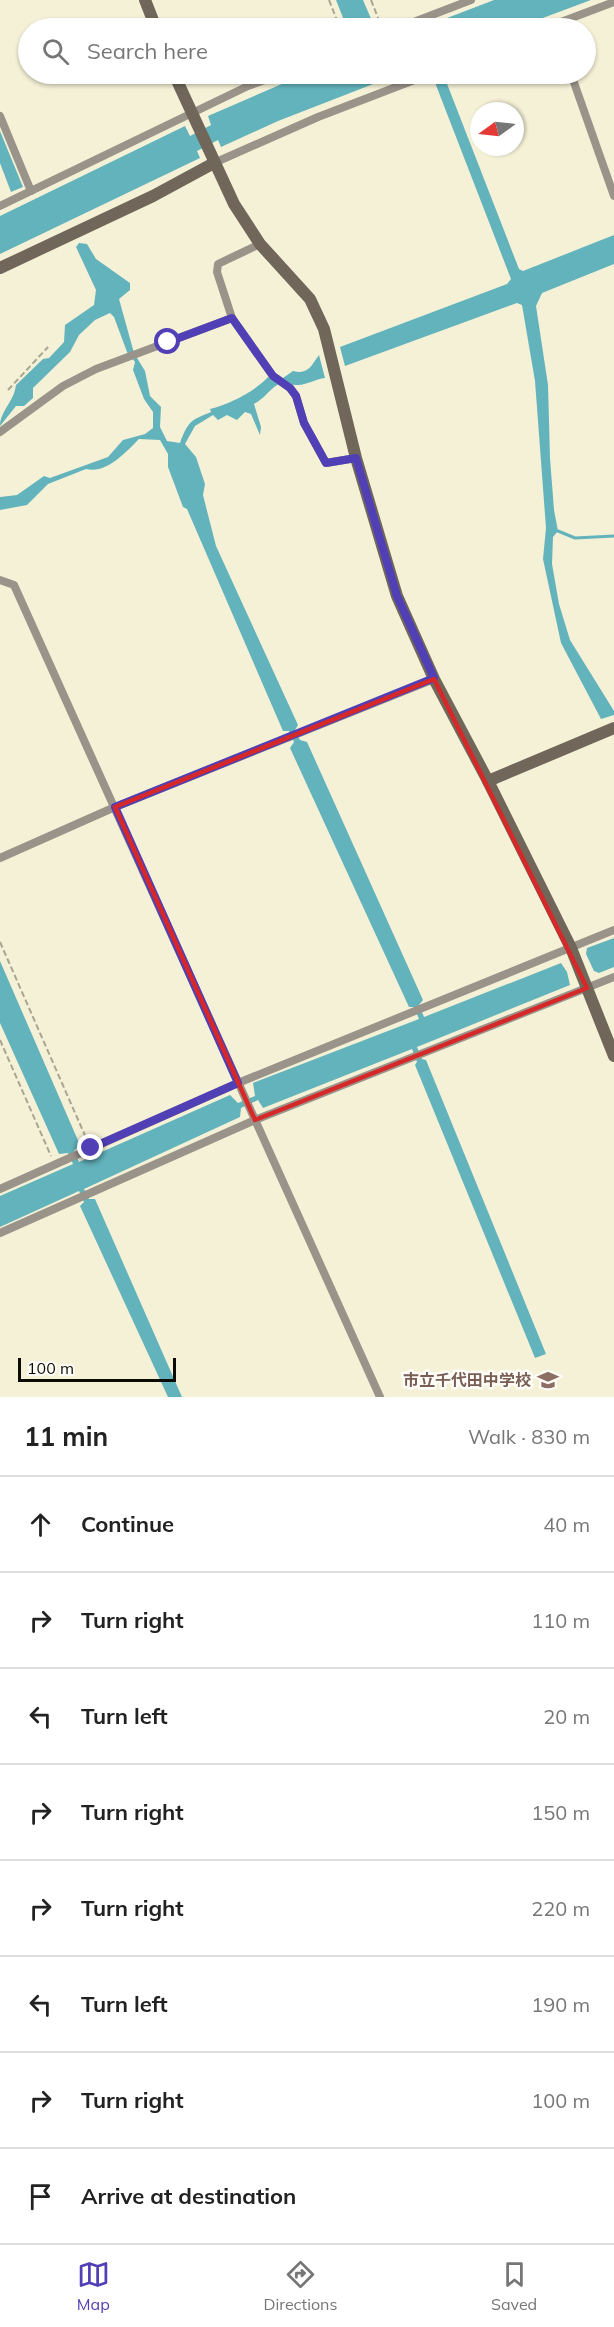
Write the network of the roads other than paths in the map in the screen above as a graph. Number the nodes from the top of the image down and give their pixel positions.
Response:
1 (145, 0) edge
2 (471, 0) edge
3 (614, 2) edge
4 (152, 18) edge
5 (424, 18) edge
6 (576, 18) edge
7 (178, 84) edge
8 (254, 84) edge
9 (404, 84) edge
10 (575, 84) edge
11 (0, 116) edge
12 (191, 116) junction
13 (214, 163) junction
14 (31, 191) junction
15 (614, 196) edge
16 (0, 206) edge
17 (260, 244) junction
18 (0, 268) edge
19 (232, 318) junction
20 (0, 432) edge
21 (356, 458) junction
22 (0, 580) edge
23 (434, 678) junction
24 (614, 728) edge
25 (488, 781) junction
26 (115, 807) junction
27 (0, 858) edge
28 (614, 930) edge
29 (570, 948) junction
30 (614, 977) edge
31 (587, 988) junction
32 (614, 1056) edge
33 (238, 1083) junction
34 (253, 1115) junction
35 (0, 1189) edge
36 (0, 1233) edge
37 (380, 1397) edge

1 - 4 street
2 - 5 street
3 - 6 street
7 - 12 street
8 - 12 street
9 - 13 street
10 - 15 street
11 - 14 street
12 - 13 street
12 - 14 street
13 - 17 street
13 - 18 street
14 - 16 street
17 - 19 street
17 - 21 street
19 - 20 street
19 - 21 street
21 - 23 street
22 - 26 street
23 - 25 street
23 - 26 street
24 - 25 street
25 - 29 street
26 - 27 street
26 - 33 street
28 - 29 street
29 - 31 street
29 - 33 street
30 - 31 street
31 - 32 street
31 - 34 street
33 - 34 street
33 - 35 street
34 - 36 street
34 - 37 street

